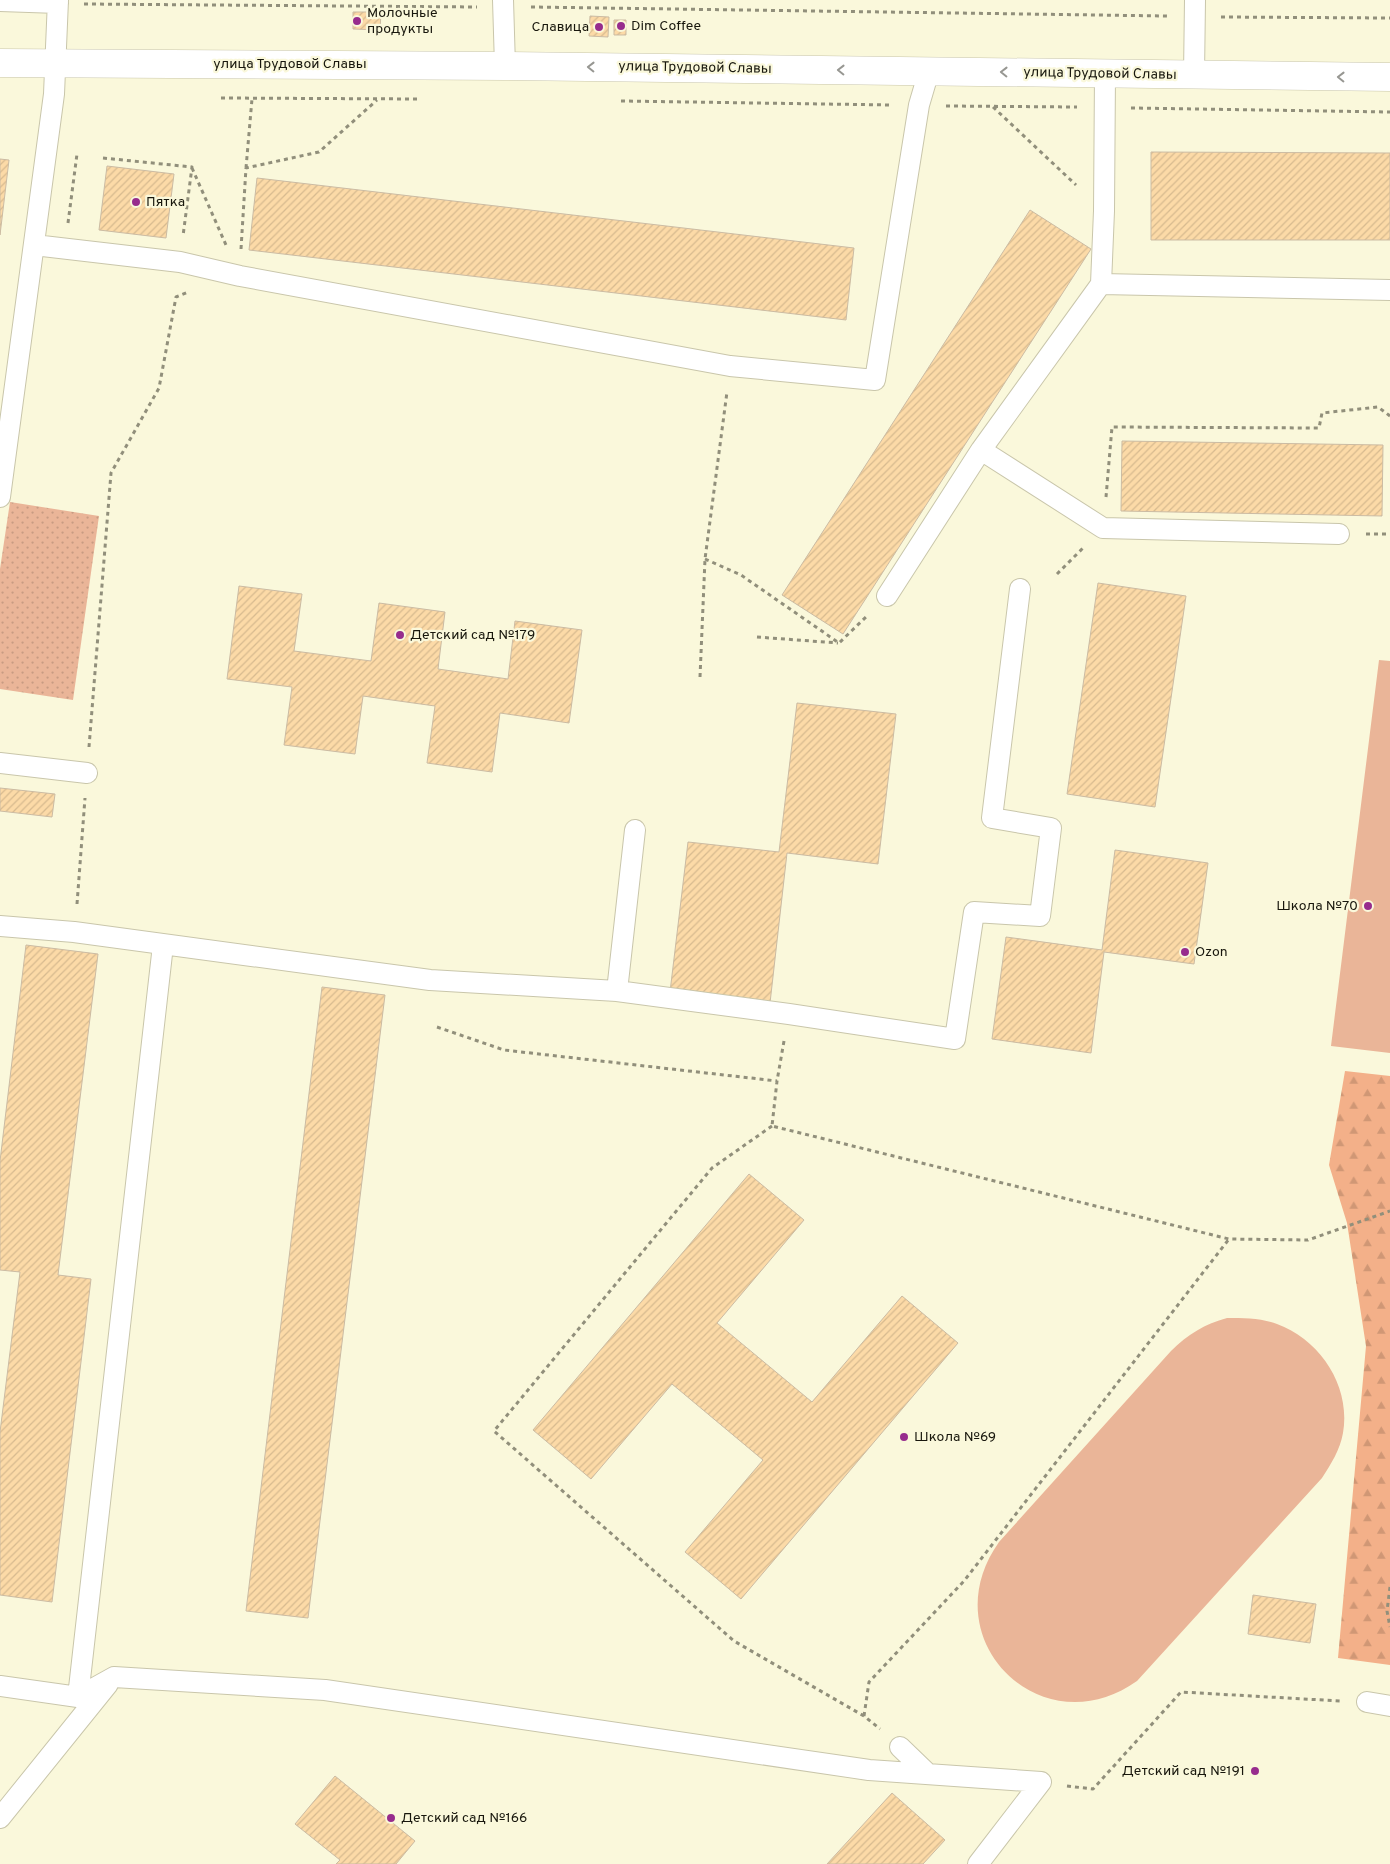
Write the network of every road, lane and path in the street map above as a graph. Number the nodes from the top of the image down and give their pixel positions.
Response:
1 (0, 1) edge
2 (58, 2) edge
3 (503, 3) edge
4 (1195, 8) edge
5 (1390, 18) edge
6 (0, 63) edge
7 (56, 63) junction
8 (505, 66) junction
9 (930, 71) junction
10 (1105, 74) junction
11 (1194, 75) junction
12 (1390, 77) edge
13 (212, 98) dead end
14 (252, 99) junction
15 (378, 99) junction
16 (426, 99) dead end
17 (612, 101) dead end
18 (919, 105) junction
19 (993, 106) junction
20 (1104, 108) junction
21 (1390, 112) edge
22 (77, 154) dead end
23 (103, 158) dead end
24 (192, 167) junction
25 (246, 168) junction
26 (1081, 190) dead end
27 (34, 245) junction
28 (65, 249) junction
29 (180, 262) junction
30 (240, 276) junction
31 (1101, 284) junction
32 (1390, 290) edge
33 (194, 291) dead end
34 (730, 366) junction
35 (1390, 416) edge
36 (981, 450) junction
37 (0, 497) edge
38 (1103, 528) junction
39 (1339, 534) dead end
40 (705, 559) junction
41 (1057, 574) dead end
42 (1020, 589) dead end
43 (887, 596) joint
44 (758, 636) dead end
45 (839, 643) junction
46 (700, 677) dead end
47 (0, 763) edge
48 (87, 772) junction
49 (635, 830) dead end
50 (0, 926) edge
51 (74, 932) junction
52 (163, 945) junction
53 (617, 991) junction
54 (789, 1014) junction
55 (437, 1027) dead end
56 (777, 1081) junction
57 (772, 1126) junction
58 (1390, 1211) edge
59 (1229, 1239) junction
60 (1390, 1587) edge
61 (1388, 1611) edge
62 (1390, 1627) edge
63 (114, 1677) junction
64 (0, 1686) edge
65 (78, 1697) junction
66 (1366, 1702) joint
67 (1390, 1706) edge
68 (864, 1716) junction
69 (900, 1747) joint
70 (928, 1774) junction
71 (1041, 1782) junction
72 (0, 1818) edge
73 (978, 1864) edge

1 - 2 lane
2 - 3 path
2 - 7 lane
3 - 4 path
3 - 8 lane
4 - 5 path
4 - 11 lane
6 - 7 street, улица Трудовой Славы
7 - 8 street, улица Трудовой Славы
7 - 27 lane
9 -> 8 street, улица Трудовой Славы
10 -> 9 street, улица Трудовой Славы
9 - 18 lane
10 - 11 street, улица Трудовой Славы
10 - 20 lane
12 -> 11 street, улица Трудовой Славы
13 - 14 path
14 - 15 path
14 - 25 path
15 - 16 path
15 - 25 path
17 - 18 path
18 - 19 path
18 - 34 lane
19 - 20 path
19 - 26 path
20 - 21 path
20 - 31 lane
22 - 28 path
23 - 24 path
24 - 29 path
24 - 30 path
25 - 30 path
27 - 28 lane
27 - 37 lane
28 - 29 lane
29 - 30 lane
30 - 34 lane
31 - 32 lane
31 - 36 lane
33 - 48 path
34 - 40 path
35 - 38 path
36 - 38 lane
36 - 43 lane
38 - 39 lane
38 - 41 path
40 - 45 path
40 - 46 path
42 - 54 lane
43 - 45 path
44 - 45 path
47 - 48 lane
48 - 51 path
49 - 53 lane
50 - 51 lane
51 - 52 lane
52 - 53 lane
52 - 65 lane
53 - 54 lane
54 - 56 path
55 - 56 path
56 - 57 path
57 - 59 path
57 - 68 path
58 - 59 path
59 - 68 path
60 - 61 path
61 - 62 path
63 - 65 lane
63 - 70 lane
63 - 72 lane
64 - 65 lane
66 - 67 lane
66 - 71 path
68 - 69 path
69 - 70 lane
70 - 71 lane
71 - 73 lane

